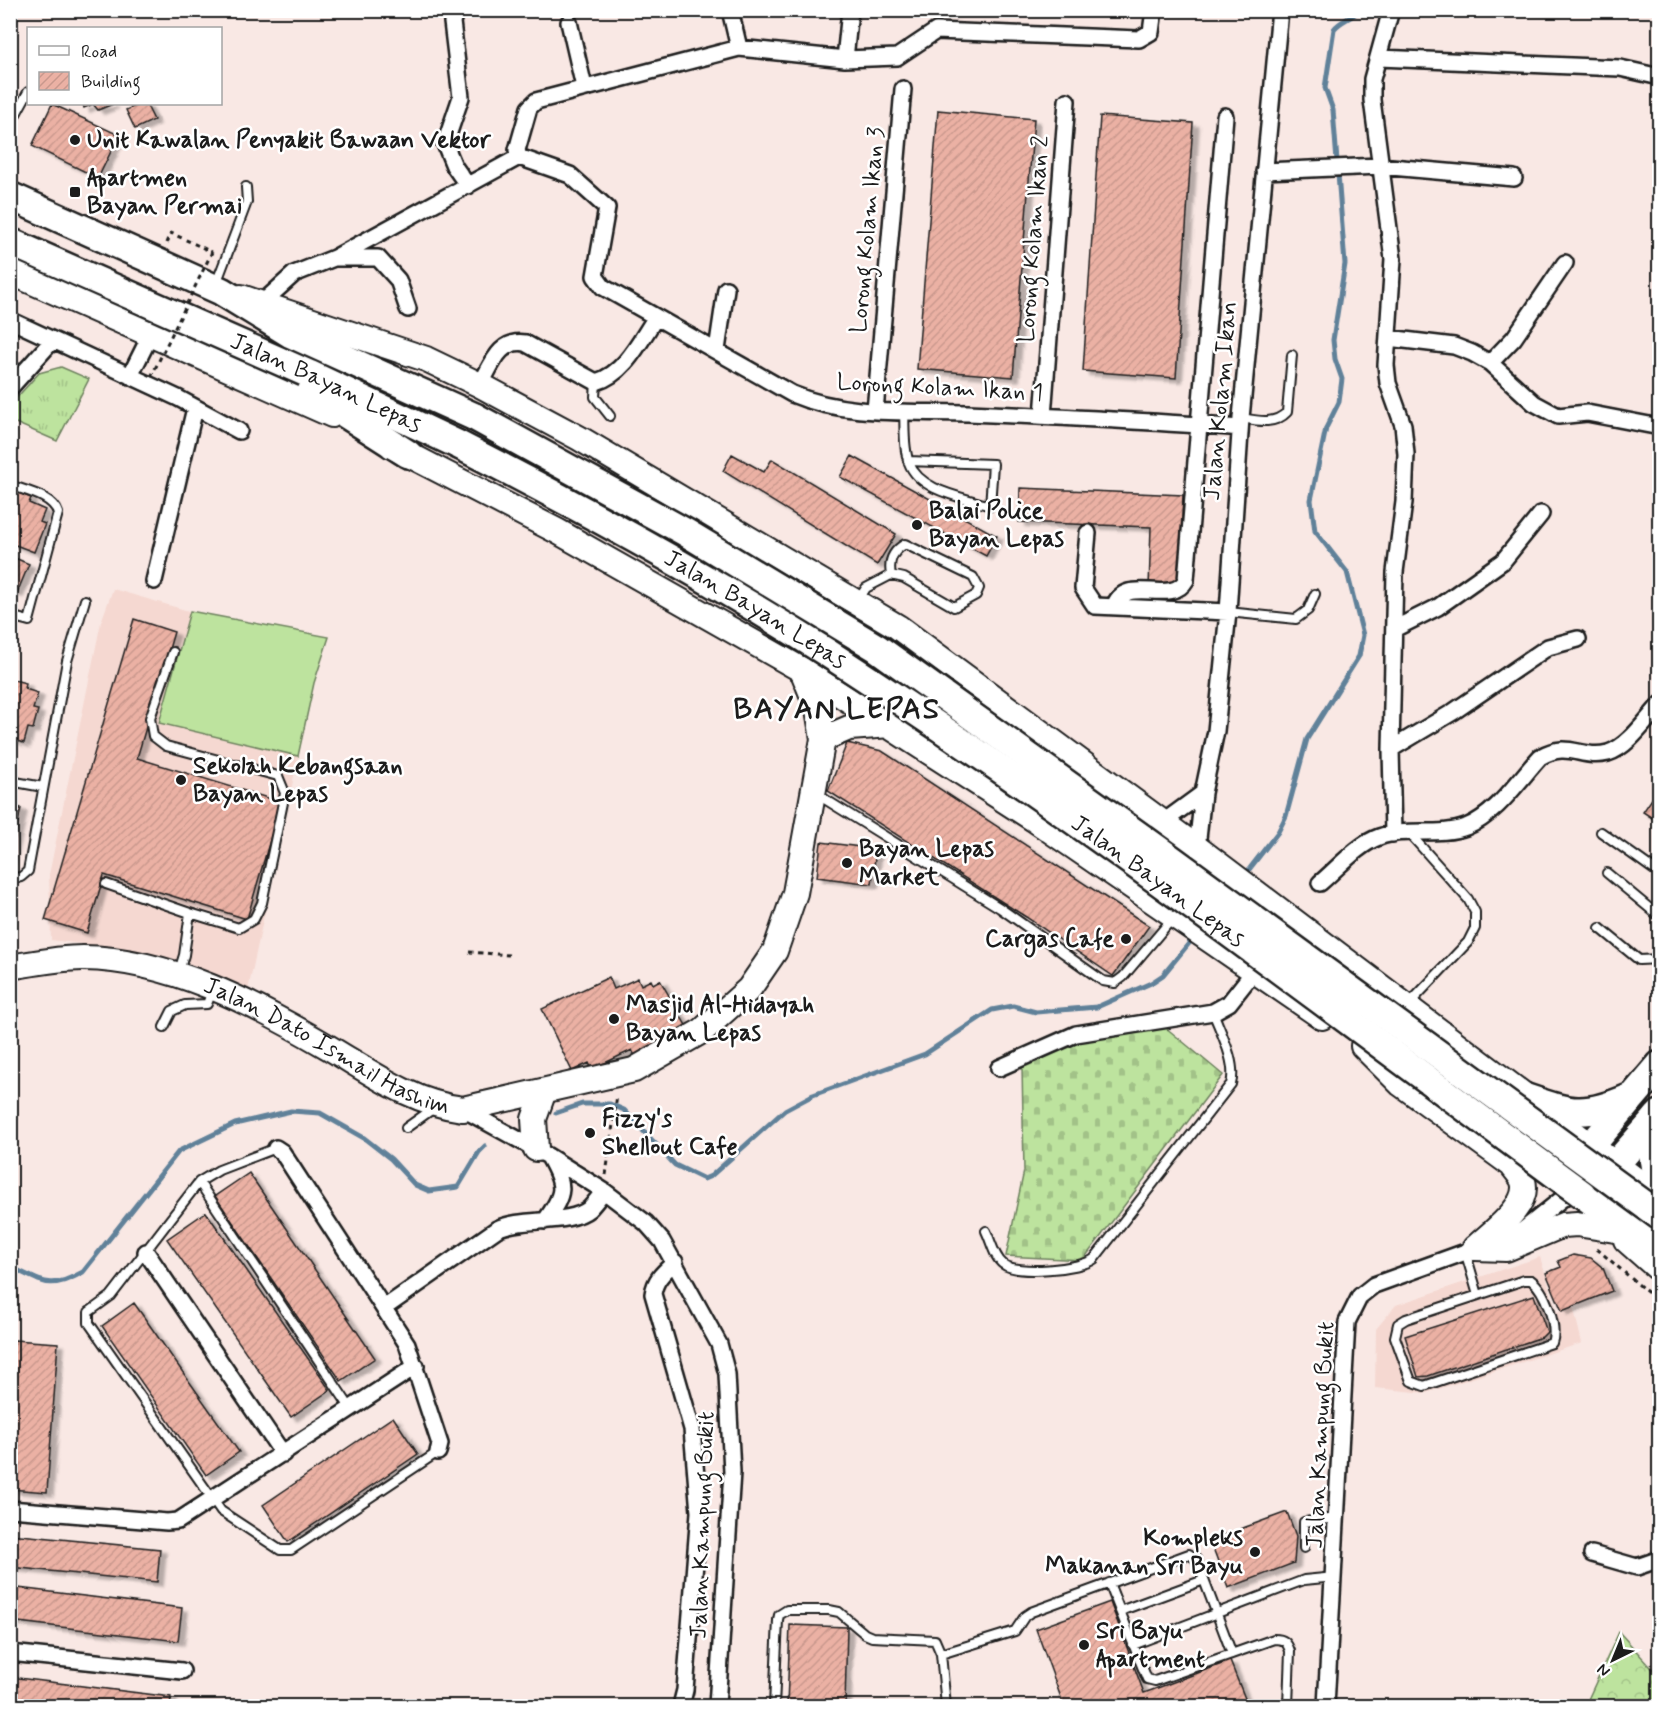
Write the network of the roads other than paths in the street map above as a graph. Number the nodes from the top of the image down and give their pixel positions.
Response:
1 (456, 10) edge
2 (730, 10) edge
3 (850, 10) edge
4 (1154, 10) edge
5 (1280, 10) edge
6 (1391, 10) edge
7 (569, 22) dead end
8 (739, 48) junction
9 (1379, 58) junction
10 (845, 59) junction
11 (1659, 77) edge
12 (584, 87) junction
13 (903, 90) dead end
14 (27, 94) edge
15 (1067, 101) dead end
16 (1225, 116) dead end
17 (10, 125) edge
18 (519, 157) junction
19 (1380, 166) junction
20 (1263, 171) junction
21 (1514, 178) dead end
22 (468, 186) junction
23 (246, 188) dead end
24 (10, 196) edge
25 (10, 242) edge
26 (334, 258) junction
27 (1565, 263) dead end
28 (10, 272) edge
29 (218, 289) junction
30 (726, 289) dead end
31 (262, 303) junction
32 (408, 309) dead end
33 (656, 317) junction
34 (10, 320) edge
35 (201, 327) junction
36 (151, 334) junction
37 (1388, 338) junction
38 (53, 340) junction
39 (717, 350) junction
40 (1292, 355) dead end
41 (1490, 363) junction
42 (130, 376) junction
43 (596, 382) junction
44 (480, 385) junction
45 (10, 388) edge
46 (195, 408) junction
47 (875, 411) junction
48 (904, 411) junction
49 (610, 416) dead end
50 (1043, 416) junction
51 (1241, 423) junction
52 (1199, 425) junction
53 (1659, 427) edge
54 (239, 431) dead end
55 (408, 454) junction
56 (908, 461) junction
57 (10, 485) edge
58 (1541, 514) dead end
59 (1088, 533) dead end
60 (891, 575) junction
61 (153, 581) dead end
62 (1316, 594) dead end
63 (85, 600) dead end
64 (856, 603) junction
65 (1114, 608) junction
66 (1228, 612) junction
67 (10, 616) edge
68 (1394, 629) junction
69 (1578, 639) dead end
70 (173, 652) dead end
71 (802, 670) junction
72 (1659, 705) edge
73 (891, 725) junction
74 (823, 739) junction
75 (1391, 749) junction
76 (1080, 761) junction
77 (10, 781) edge
78 (43, 787) junction
79 (1114, 787) junction
80 (812, 791) junction
81 (1203, 794) junction
82 (1035, 820) junction
83 (1162, 823) junction
84 (1601, 832) dead end
85 (1393, 834) junction
86 (1410, 834) junction
87 (1071, 845) junction
88 (1197, 848) junction
89 (1607, 873) dead end
90 (1659, 873) edge
91 (10, 879) edge
92 (1320, 883) dead end
93 (106, 884) dead end
94 (190, 914) junction
95 (1659, 917) edge
96 (1181, 920) junction
97 (1600, 928) dead end
98 (1659, 960) edge
99 (10, 967) edge
100 (1255, 970) junction
101 (177, 976) junction
102 (213, 988) junction
103 (1406, 1007) junction
104 (1214, 1012) junction
105 (164, 1027) dead end
106 (1363, 1046) junction
107 (1659, 1065) edge
108 (999, 1068) dead end
109 (544, 1091) junction
110 (1634, 1095) junction
111 (1524, 1097) junction
112 (437, 1106) junction
113 (463, 1109) junction
114 (1658, 1116) edge
115 (406, 1128) dead end
116 (276, 1148) joint
117 (542, 1153) junction
118 (1601, 1161) junction
119 (199, 1182) junction
120 (1659, 1182) edge
121 (604, 1191) junction
122 (1575, 1194) junction
123 (1659, 1198) edge
124 (1659, 1216) edge
125 (545, 1221) junction
126 (1615, 1230) junction
127 (986, 1231) dead end
128 (1470, 1250) junction
129 (146, 1252) junction
130 (1659, 1252) edge
131 (675, 1262) junction
132 (1659, 1270) edge
133 (1478, 1295) junction
134 (384, 1308) junction
135 (416, 1366) junction
136 (351, 1409) junction
137 (438, 1452) joint
138 (283, 1454) junction
139 (213, 1500) junction
140 (10, 1509) edge
141 (1338, 1518) junction
142 (1304, 1548) dead end
143 (1592, 1554) dead end
144 (1659, 1559) edge
145 (1335, 1577) junction
146 (1204, 1580) junction
147 (1109, 1583) junction
148 (1120, 1611) junction
149 (1217, 1614) junction
150 (1133, 1645) junction
151 (10, 1653) edge
152 (941, 1654) junction
153 (1232, 1654) junction
154 (182, 1671) dead end
155 (681, 1707) edge
156 (717, 1707) edge
157 (774, 1707) edge
158 (946, 1707) edge
159 (1288, 1707) edge
160 (1326, 1707) edge

1 - 22 street
2 - 8 street
3 - 10 street
4 - 10 street
5 - 20 street, Jalan Kolam Ikan
6 - 9 street
7 - 12 street
8 - 10 street
8 - 12 street
9 - 11 street
9 - 19 street
12 - 18 street
13 - 47 street, Lorong Kolam Ikan 3
14 - 17 lane
15 - 50 street, Lorong Kolam Ikan 2
16 - 52 street
18 - 22 street
18 - 33 street, Lorong Kolam Ikan 1
19 - 20 street
19 - 21 street
19 - 37 street
20 - 51 street, Jalan Kolam Ikan
22 - 26 street
23 - 29 lane
24 - 29 highway, Jalan Bayan Lepas
25 - 35 highway, Jalan Bayan Lepas
26 - 31 street
26 - 32 street
27 - 41 street
28 - 36 main road, Jalan Bayan Lepas
29 - 31 main road, Jalan Bayan Lepas
29 - 118 highway, Jalan Bayan Lepas, bridge
30 - 39 street
31 - 44 main road, Jalan Bayan Lepas
33 - 39 street, Lorong Kolam Ikan 1
33 - 43 street
34 - 38 street
35 - 55 highway
35 - 122 highway, Jalan Bayan Lepas, bridge
36 - 42 street
36 - 55 main road, Jalan Bayan Lepas
37 - 41 street
37 - 68 street
38 - 42 street
38 - 45 street
39 - 47 street, Lorong Kolam Ikan 1
40 - 51 lane
41 - 53 street
42 - 46 street
43 - 44 street
43 - 49 lane
44 - 64 main road, Jalan Bayan Lepas
46 - 54 street
46 - 61 street
47 - 48 street, Lorong Kolam Ikan 1
48 - 50 street, Lorong Kolam Ikan 1
48 - 56 lane
50 - 52 street, Lorong Kolam Ikan 1
51 - 52 street, Lorong Kolam Ikan 1
51 - 66 street, Jalan Kolam Ikan
52 - 65 street
55 - 71 main road, Jalan Bayan Lepas
56 - 56 lane
57 - 67 lane
58 - 68 street
59 - 65 street
60 - 60 lane
60 - 64 lane
62 - 66 lane
63 - 78 lane
64 - 76 main road, Jalan Bayan Lepas
65 - 66 street
66 - 81 street, Jalan Kolam Ikan
68 - 75 street
69 - 75 street
70 - 94 lane
71 - 73 main road, Jalan Bayan Lepas
71 - 74 main road, Jalan Dato Ismail Hashim
72 - 86 street
73 - 74 main road
73 - 82 main road, Jalan Bayan Lepas
74 - 80 main road, Jalan Dato Ismail Hashim
75 - 85 street
76 - 79 main road, Jalan Bayan Lepas
76 - 82 main road
77 - 78 lane
78 - 91 lane
79 - 83 main road, Jalan Bayan Lepas
79 - 87 main road
80 - 96 lane
80 - 109 main road, Jalan Dato Ismail Hashim
81 - 83 street
81 - 88 street, Jalan Kolam Ikan
82 - 87 main road, Jalan Bayan Lepas
83 - 88 main road, Jalan Bayan Lepas
84 - 90 lane
85 - 86 street
85 - 92 street
86 - 103 lane
87 - 96 main road, Jalan Bayan Lepas
88 - 103 main road, Jalan Bayan Lepas
89 - 95 lane
93 - 94 lane
94 - 101 lane
96 - 100 main road, Jalan Bayan Lepas
97 - 98 lane
99 - 101 main road, Jalan Dato Ismail Hashim
100 - 104 street
100 - 106 main road, Jalan Bayan Lepas
101 - 102 main road, Jalan Dato Ismail Hashim
102 - 105 lane
102 - 112 main road, Jalan Dato Ismail Hashim
103 - 111 main road, Jalan Bayan Lepas
104 - 108 street
104 - 127 lane
106 - 122 main road, Jalan Bayan Lepas
106 - 128 main road
107 - 110 highway
109 - 113 main road, Jalan Dato Ismail Hashim
109 - 117 main road
110 - 111 highway
110 - 118 highway
111 - 118 main road, Jalan Bayan Lepas
112 - 113 main road, Jalan Dato Ismail Hashim
112 - 115 lane
113 - 117 street, Jalan Kampung Bukit
114 - 118 highway
114 - 120 highway
116 - 119 lane
116 - 134 street
117 - 121 street, Jalan Kampung Bukit
117 - 125 street
118 - 122 highway
118 - 123 main road
118 - 124 highway, bridge
119 - 129 lane
119 - 136 lane
121 - 125 street
121 - 131 street, Jalan Kampung Bukit
122 - 126 main road
122 - 128 street, Jalan Kampung Bukit
122 - 130 highway
125 - 134 street
126 - 128 main road
126 - 132 main road
128 - 133 lane
128 - 141 street, Jalan Kampung Bukit
129 - 138 street
129 - 139 lane
131 - 155 street
131 - 156 street, Jalan Kampung Bukit
133 - 133 lane
134 - 135 street
135 - 136 street
135 - 137 street
136 - 138 street
137 - 139 lane
138 - 139 street
139 - 140 street
141 - 142 lane
141 - 145 street, Jalan Kampung Bukit
143 - 144 street
145 - 149 lane
145 - 160 street, Jalan Kampung Bukit
146 - 147 lane
146 - 148 lane
146 - 149 lane
147 - 148 lane
147 - 152 lane
148 - 150 lane
149 - 150 lane
149 - 153 lane
150 - 153 lane
151 - 154 street
152 - 157 lane
152 - 158 lane
153 - 159 lane

